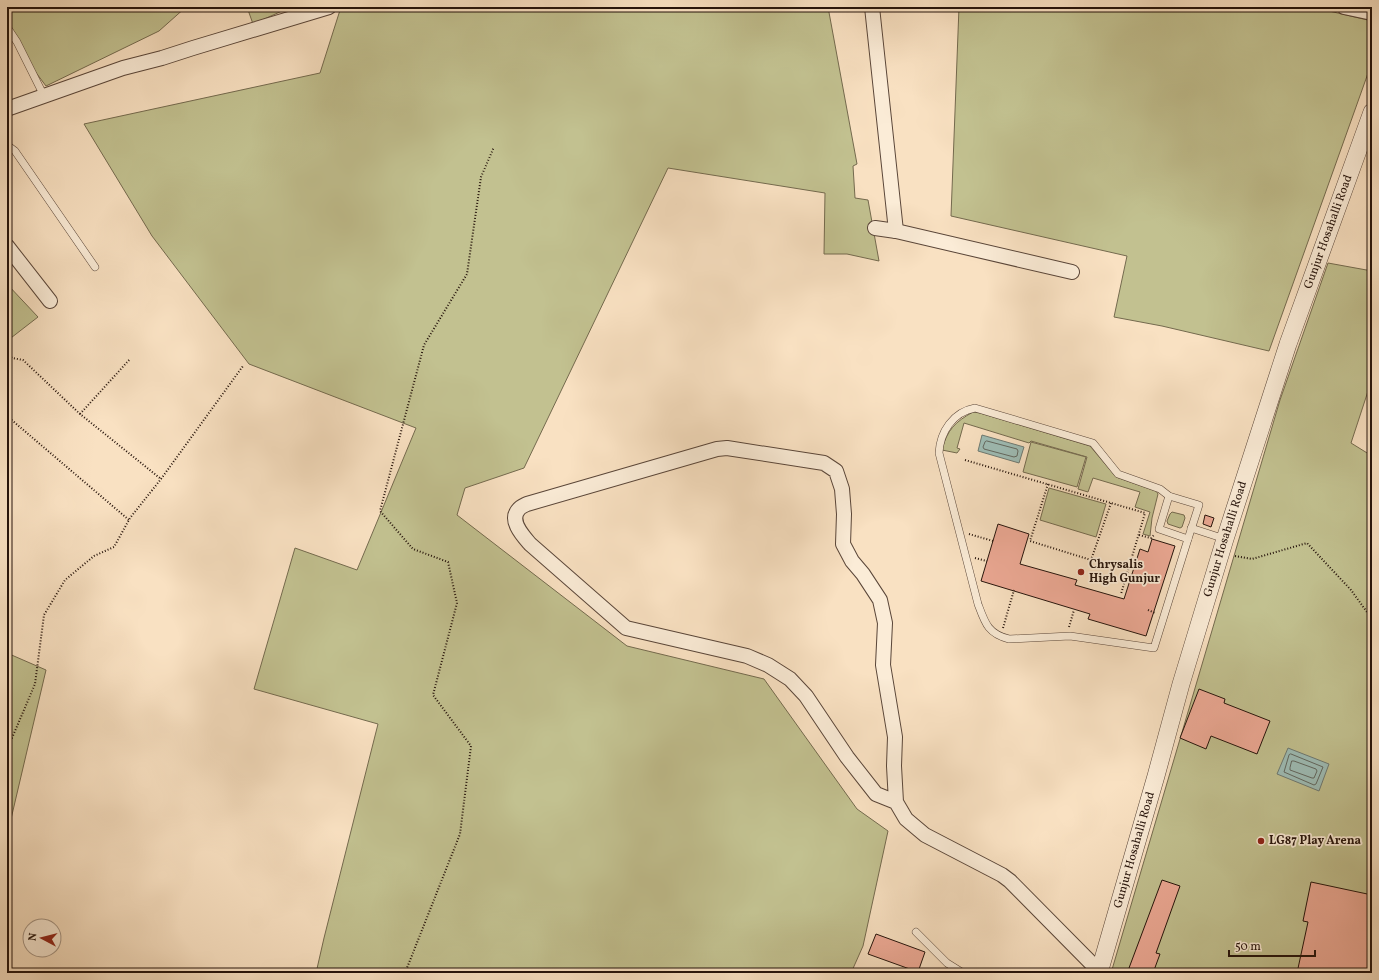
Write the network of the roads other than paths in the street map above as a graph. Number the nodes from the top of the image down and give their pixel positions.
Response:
1 (329, 7) edge
2 (872, 7) edge
3 (1344, 7) edge
4 (1372, 13) edge
5 (7, 27) edge
6 (44, 96) junction
7 (7, 109) edge
8 (1372, 112) edge
9 (7, 145) edge
10 (875, 228) dead end
11 (896, 232) junction
12 (7, 246) edge
13 (95, 267) dead end
14 (1072, 272) dead end
15 (50, 301) dead end
16 (1169, 496) junction
17 (1192, 528) junction
18 (1188, 539) junction
19 (1222, 546) junction
20 (896, 802) junction
21 (916, 932) dead end
22 (1100, 972) edge
23 (963, 973) edge

1 - 6 street
2 - 11 street
3 - 4 street
5 - 6 lane
6 - 7 street
8 - 19 street, Gunjur Hosahalli Road
9 - 13 lane
10 - 11 street
11 - 14 street
12 - 15 street
16 - 17 lane
16 - 18 lane
16 - 18 lane
17 - 18 lane
17 - 19 lane
19 - 22 street, Gunjur Hosahalli Road
20 - 20 street
20 - 22 street
21 - 23 lane

